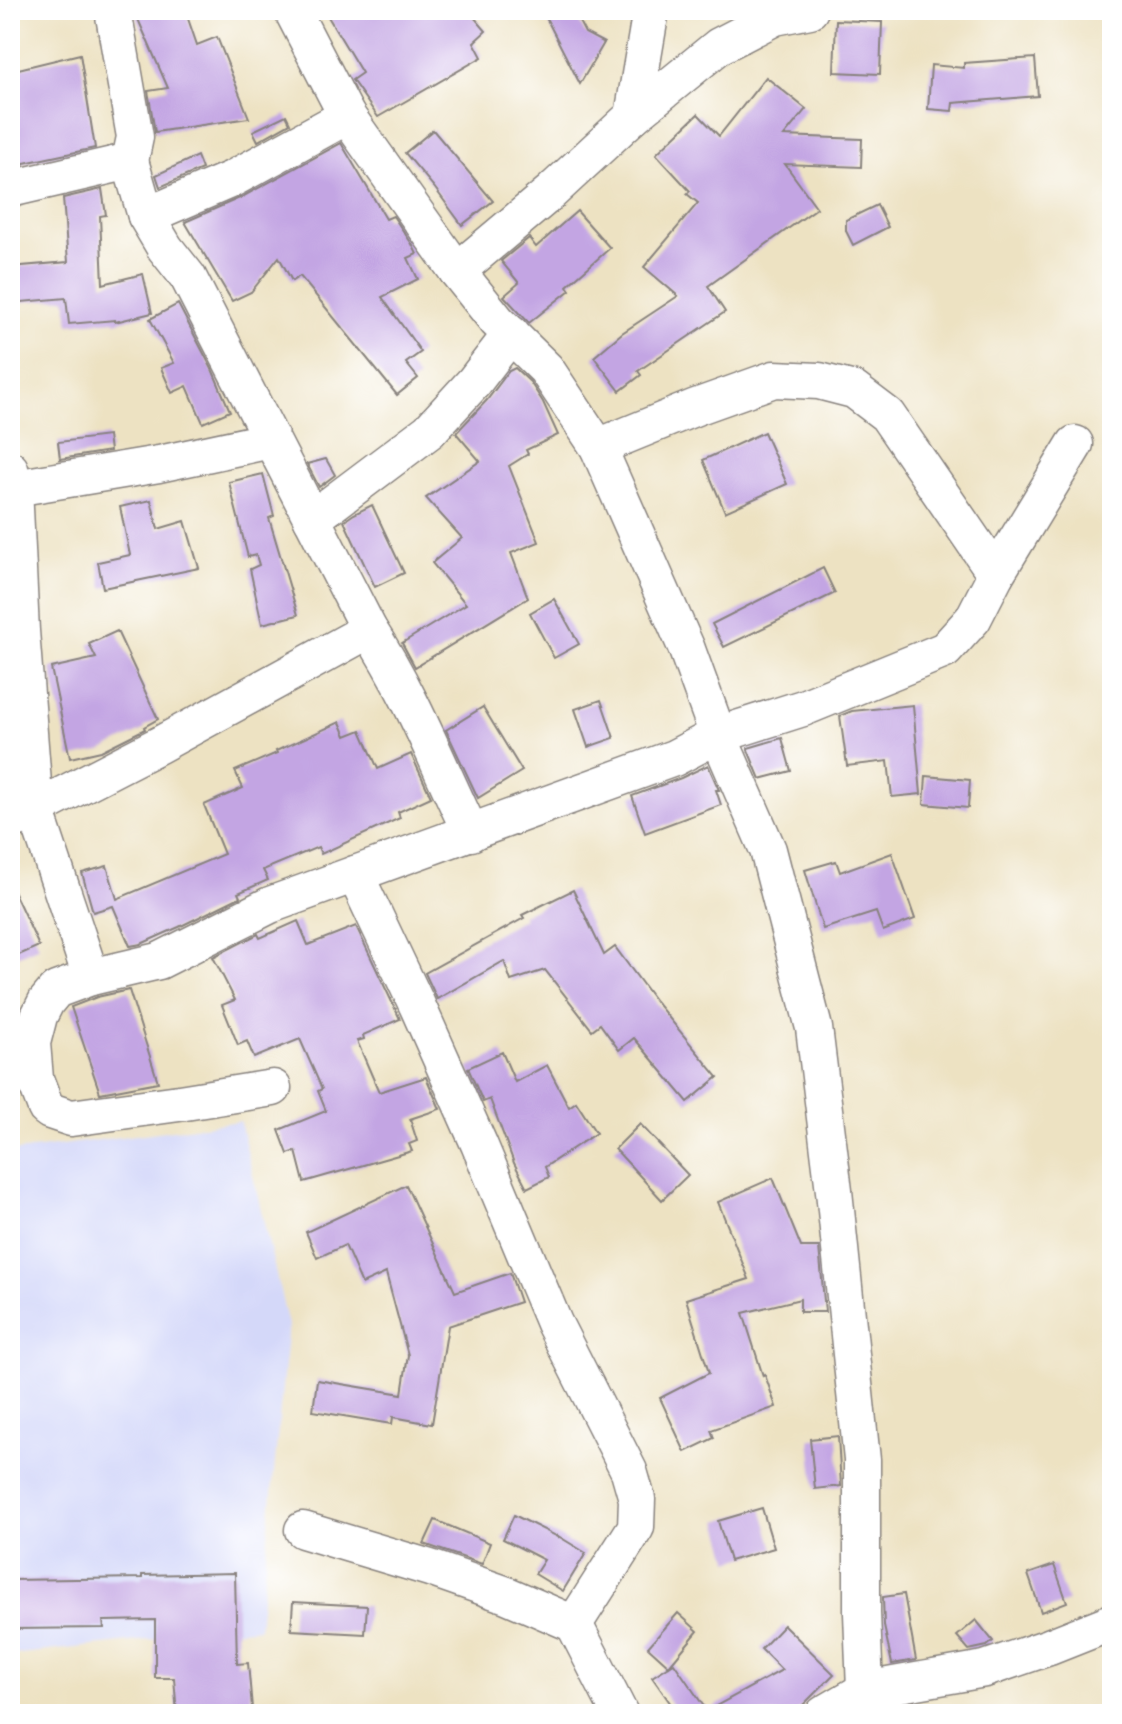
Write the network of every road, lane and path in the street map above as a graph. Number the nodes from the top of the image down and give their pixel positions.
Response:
1 (113, 10) edge
2 (292, 10) edge
3 (651, 10) edge
4 (810, 10) edge
5 (347, 116) junction
6 (633, 116) junction
7 (130, 161) junction
8 (10, 189) edge
9 (146, 216) junction
10 (457, 271) junction
11 (511, 334) junction
12 (271, 440) junction
13 (1075, 444) dead end
14 (598, 447) junction
15 (12, 478) edge
16 (312, 519) junction
17 (996, 574) junction
18 (369, 630) junction
19 (718, 735) junction
20 (23, 816) edge
21 (471, 833) junction
22 (355, 874) junction
23 (91, 977) junction
24 (273, 1088) dead end
25 (303, 1530) dead end
26 (1112, 1622) edge
27 (574, 1624) junction
28 (865, 1690) junction
29 (620, 1714) edge
30 (824, 1714) edge

1 - 7 street
2 - 5 street
3 - 6 street
4 - 6 street
5 - 9 street
5 - 10 street
6 - 10 street
7 - 8 street
7 - 9 street
9 - 12 street
10 - 11 street
11 - 14 street
11 - 16 street
12 - 15 street
12 - 16 street
13 - 17 street
14 - 17 street
14 - 19 street
15 - 20 street
16 - 18 street
17 - 19 street
18 - 20 street
18 - 21 street
19 - 21 street
19 - 28 street
20 - 23 street
21 - 22 street
22 - 23 street
22 - 27 street
23 - 24 street
25 - 27 street
26 - 28 street
27 - 29 street
28 - 30 street

